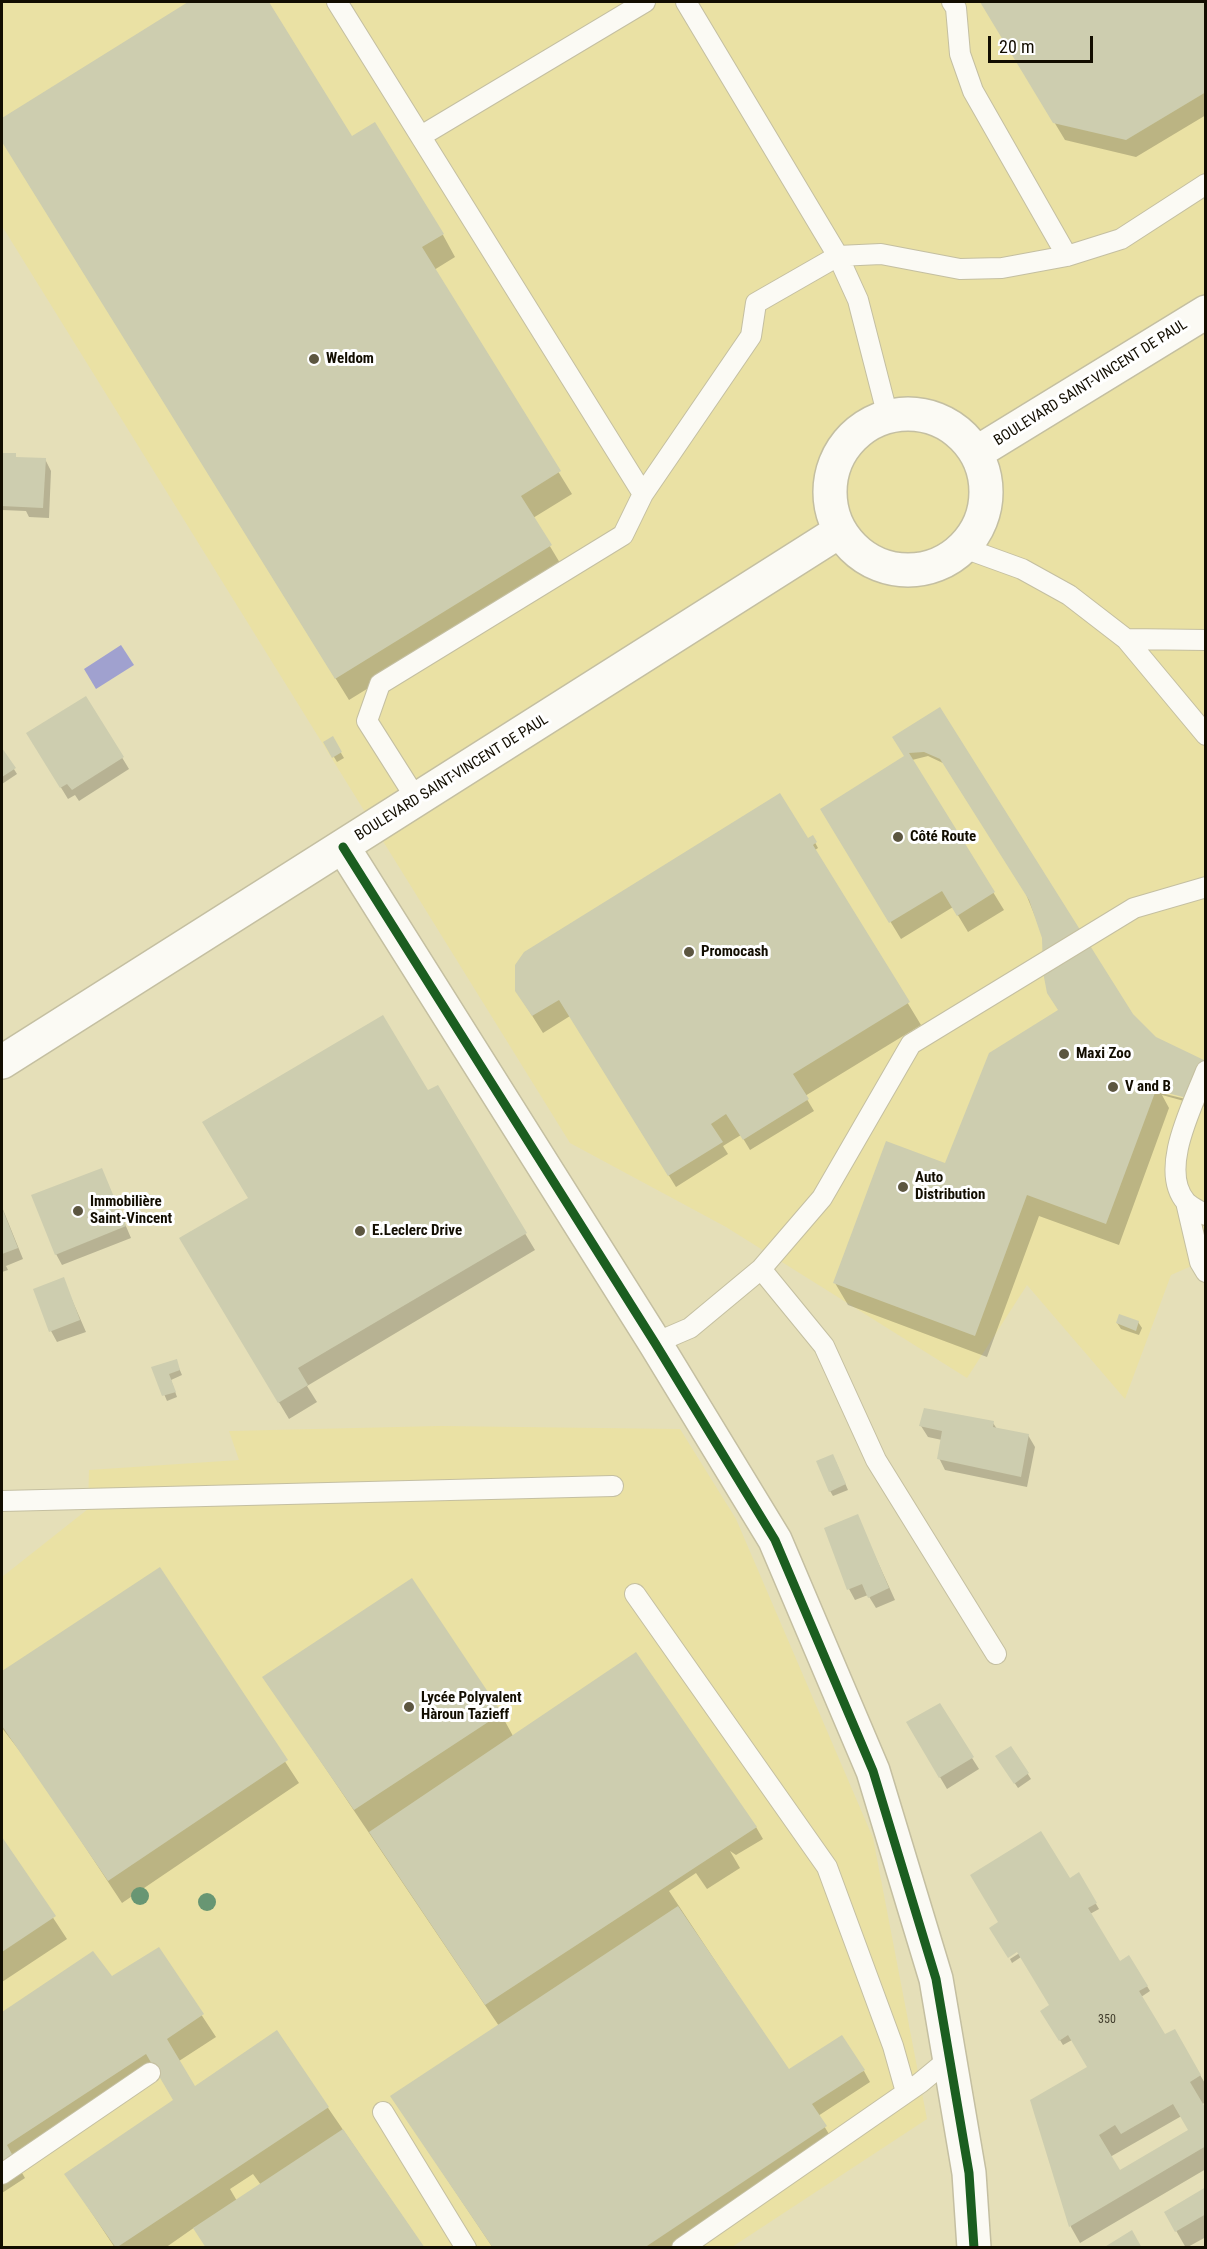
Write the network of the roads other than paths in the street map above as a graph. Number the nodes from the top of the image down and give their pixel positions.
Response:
1 (337, 2) edge
2 (645, 2) edge
3 (686, 2) edge
4 (952, 2) edge
5 (421, 136) junction
6 (1206, 184) edge
7 (838, 256) junction
8 (1067, 256) junction
9 (1206, 312) edge
10 (888, 417) junction
11 (976, 453) junction
12 (643, 494) junction
13 (840, 531) junction
14 (964, 548) junction
15 (1126, 639) junction
16 (1206, 640) edge
17 (1206, 735) edge
18 (417, 800) junction
19 (343, 847) junction
20 (1206, 887) edge
21 (2, 1062) edge
22 (1206, 1071) edge
23 (1186, 1202) junction
24 (1206, 1215) edge
25 (761, 1269) junction
26 (1206, 1272) edge
27 (655, 1343) junction
28 (613, 1486) dead end
29 (2, 1501) edge
30 (635, 1594) dead end
31 (996, 1654) dead end
32 (950, 2059) junction
33 (150, 2073) dead end
34 (906, 2092) junction
35 (383, 2112) dead end
36 (2, 2175) edge
37 (466, 2247) edge
38 (682, 2247) edge
39 (974, 2247) edge

1 - 5 lane
2 - 5 lane
3 - 7 lane
4 - 8 lane
5 - 12 lane
6 - 8 lane
7 - 8 lane
7 - 10 lane
7 - 12 lane
9 - 11 main road, BOULEVARD SAINT-VINCENT DE PAUL
10 - 11 main road
10 - 13 main road
11 - 14 main road
12 - 18 lane
13 - 14 main road
13 - 18 main road, BOULEVARD SAINT-VINCENT DE PAUL
14 - 15 lane
15 - 16 lane
15 - 17 lane
18 - 19 main road, BOULEVARD SAINT-VINCENT DE PAUL
19 - 21 main road, BOULEVARD SAINT-VINCENT DE PAUL
19 - 27 main road
20 - 25 lane
22 - 23 lane
23 - 24 lane
23 - 26 lane
25 - 27 lane
25 - 31 lane
27 - 32 main road
28 - 29 lane
30 - 34 lane
32 - 34 lane
32 - 39 main road
33 - 36 lane
34 - 38 lane
35 - 37 lane

